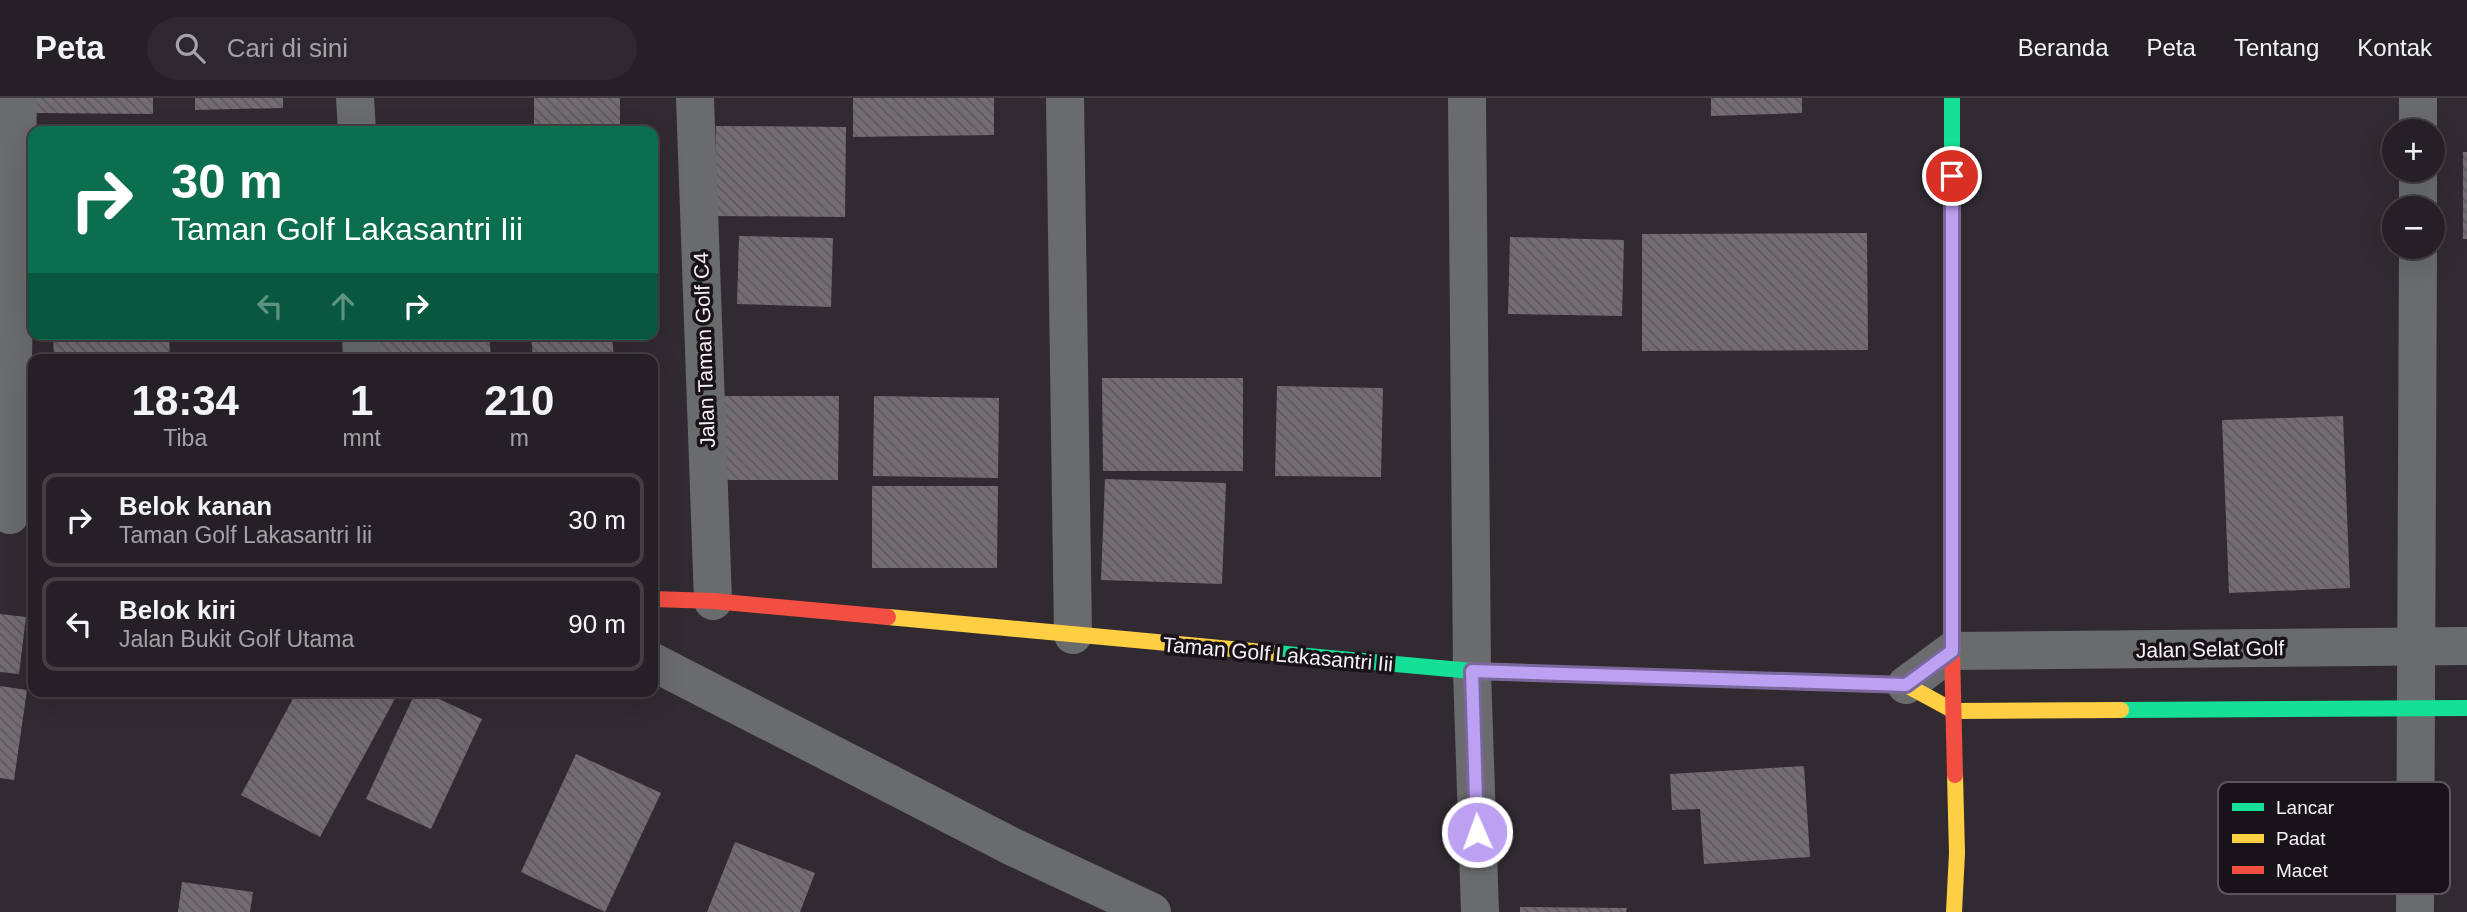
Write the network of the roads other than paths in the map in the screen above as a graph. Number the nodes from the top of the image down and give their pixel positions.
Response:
1 (18, 98) edge
2 (355, 98) edge
3 (695, 98) edge
4 (1065, 98) edge
5 (1467, 98) edge
6 (1952, 98) edge
7 (2418, 98) edge
8 (2418, 119) edge
9 (357, 126) edge
10 (2418, 259) edge
11 (14, 516) edge
12 (658, 599) edge
13 (713, 601) junction
14 (1073, 635) junction
15 (2467, 646) edge
16 (2417, 647) junction
17 (1952, 651) junction
18 (658, 665) edge
19 (1472, 671) junction
20 (1906, 685) junction
21 (2467, 708) edge
22 (2417, 709) junction
23 (1954, 711) junction
24 (2416, 782) edge
25 (2415, 894) edge
26 (1152, 912) edge
27 (1480, 912) edge
28 (1954, 912) edge
29 (2415, 912) edge

1 - 11 street
2 - 9 street
3 - 13 street, Jalan Taman Golf C4
4 - 14 street
5 - 19 street
6 - 17 street
7 - 8 street
10 - 16 street
12 - 13 street, Taman Golf Lakasantri Iii
13 - 14 street, Taman Golf Lakasantri Iii
14 - 19 street, Taman Golf Lakasantri Iii
15 - 16 street, Jalan Selat Golf
16 - 17 street, Jalan Selat Golf
16 - 22 street
17 - 20 street
17 - 23 street
18 - 26 street
19 - 20 street, Taman Golf Lakasantri Iii
19 - 27 street
20 - 23 street, Taman Golf Lakasantri Iii
21 - 22 street
22 - 23 street
22 - 24 street
23 - 28 street
25 - 29 street

